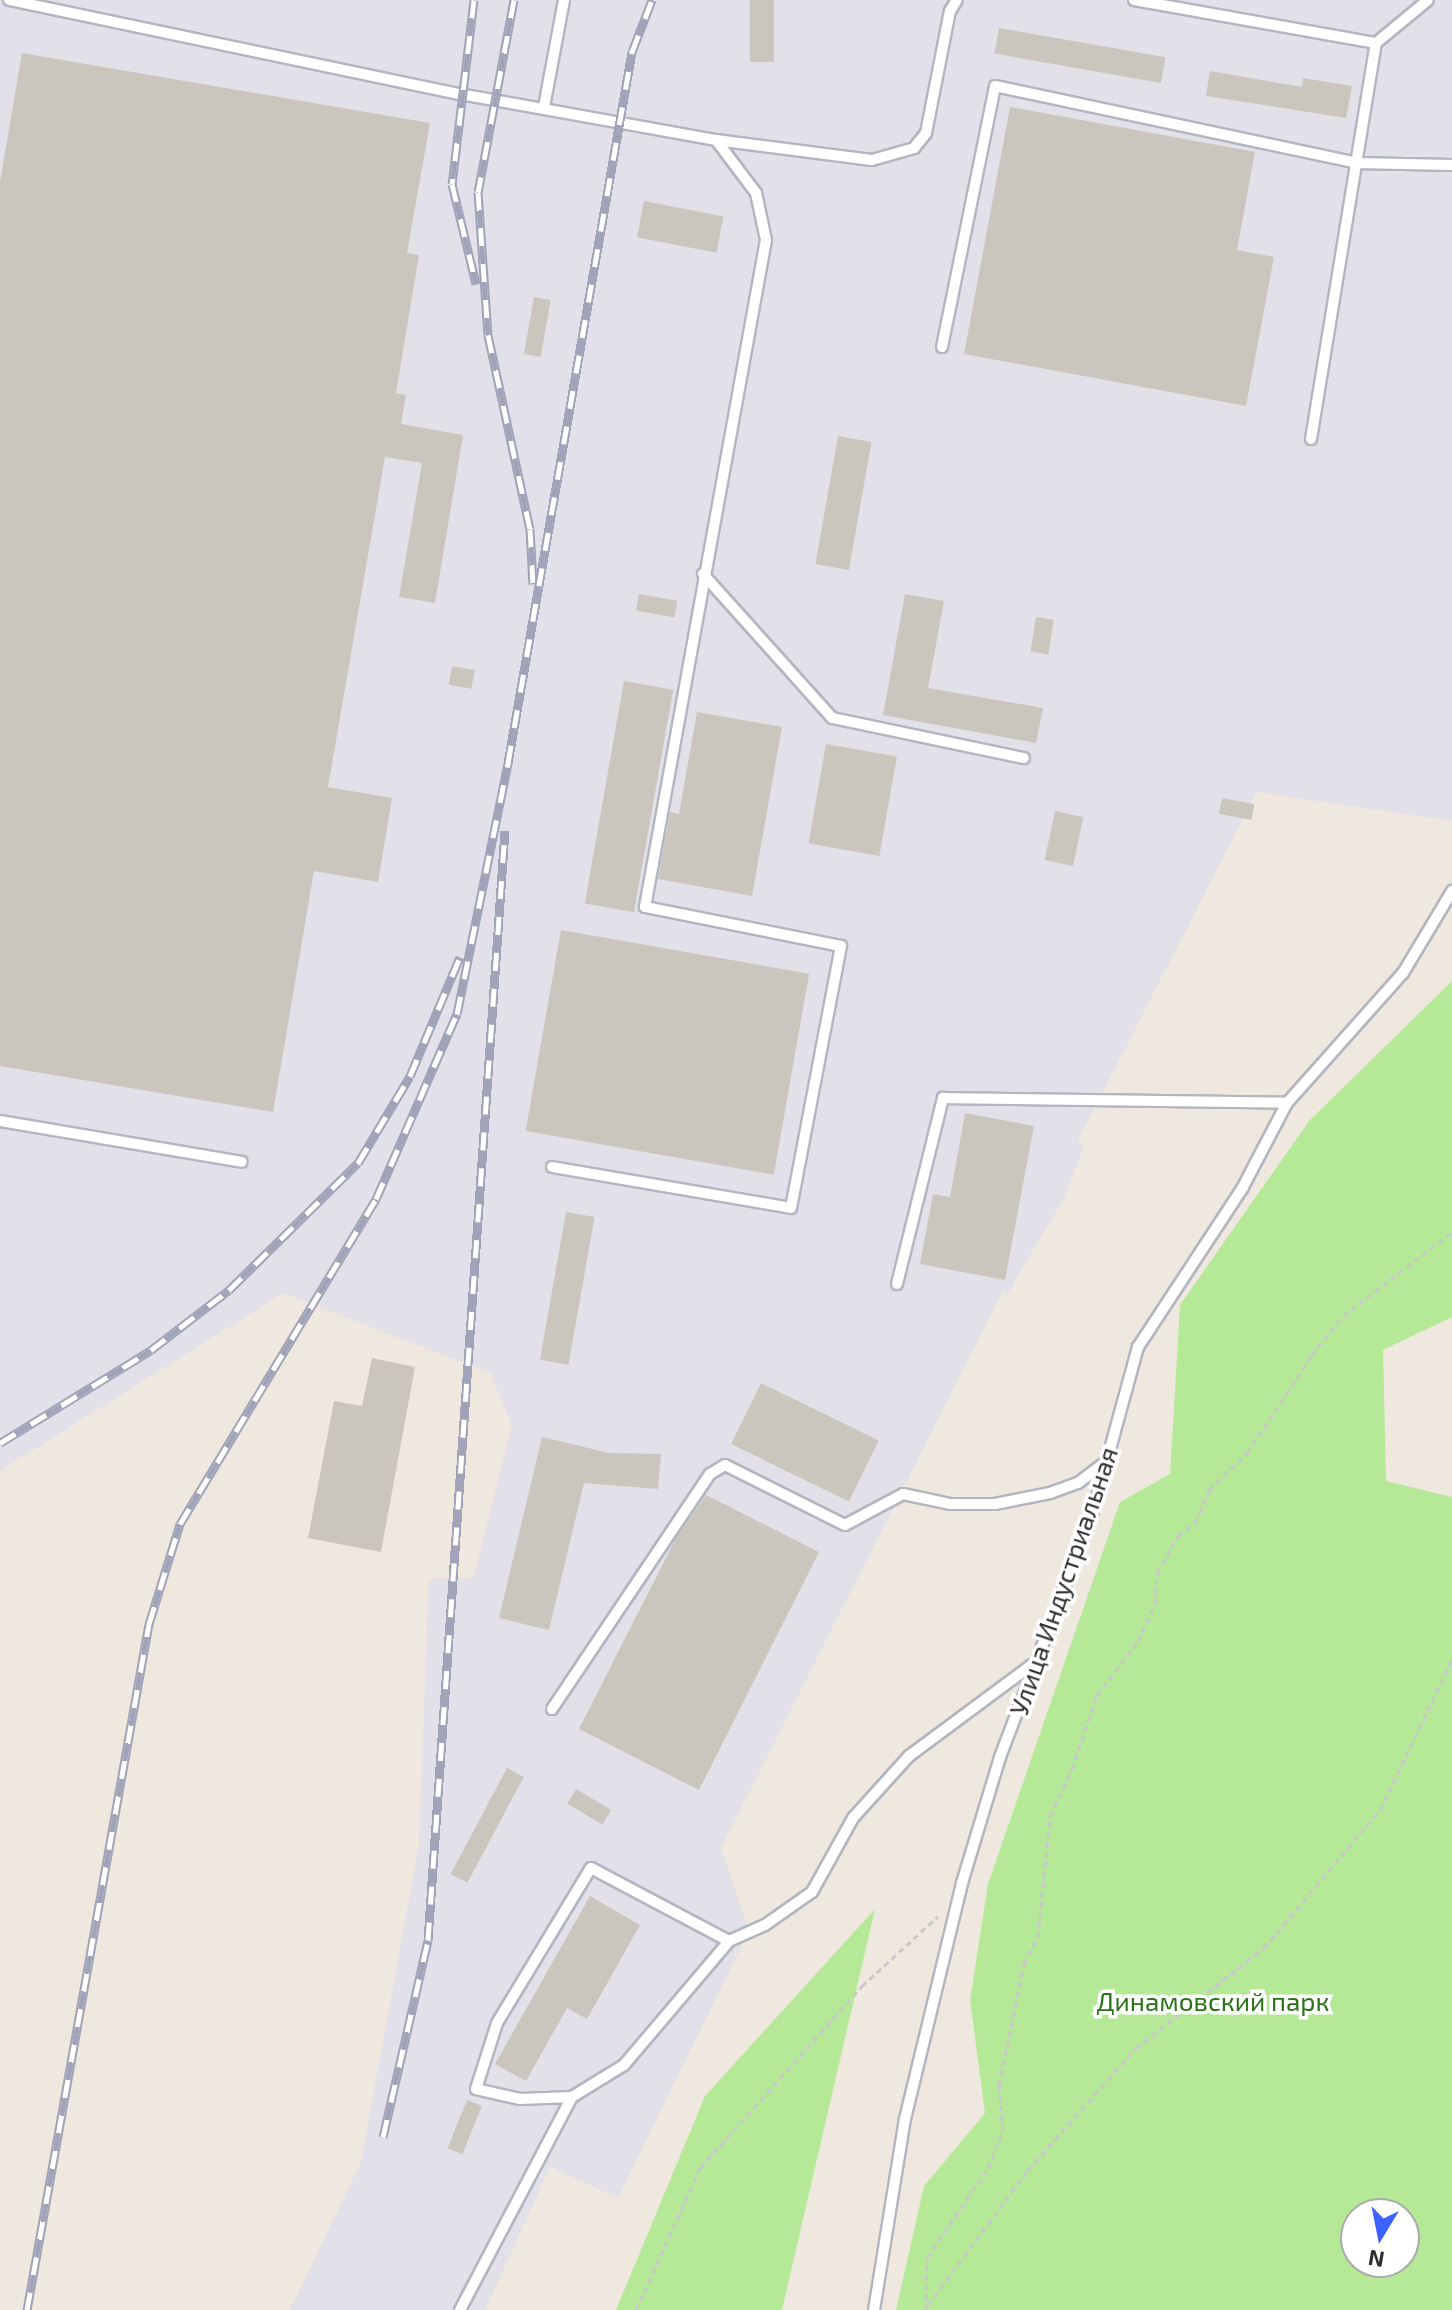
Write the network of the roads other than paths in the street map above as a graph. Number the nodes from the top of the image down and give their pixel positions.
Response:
1 (9, 0) edge
2 (564, 0) edge
3 (957, 0) edge
4 (1134, 0) edge
5 (1428, 0) edge
6 (1376, 43) junction
7 (544, 107) junction
8 (716, 140) junction
9 (1356, 163) junction
10 (1452, 165) edge
11 (942, 347) dead end
12 (1311, 439) dead end
13 (703, 574) junction
14 (1024, 758) dead end
15 (1452, 891) edge
16 (1287, 1103) junction
17 (0, 1121) edge
18 (242, 1162) dead end
19 (552, 1167) dead end
20 (897, 1284) dead end
21 (1107, 1461) junction
22 (1039, 1660) junction
23 (552, 1709) dead end
24 (729, 1941) junction
25 (572, 2097) junction
26 (460, 2310) edge
27 (874, 2310) edge

1 - 7 lane
2 - 7 lane
3 - 8 lane
4 - 6 lane
5 - 6 lane
6 - 9 lane
7 - 8 lane
8 - 13 lane
9 - 10 lane
9 - 11 lane
9 - 12 lane
13 - 14 lane
13 - 19 lane
15 - 16 lane, Улица Индустриальная
16 - 20 lane
16 - 21 lane, Улица Индустриальная
17 - 18 lane
21 - 22 lane, Улица Индустриальная
21 - 23 lane
22 - 24 lane
22 - 27 lane, Улица Индустриальная
24 - 25 lane
24 - 25 lane
25 - 26 lane

